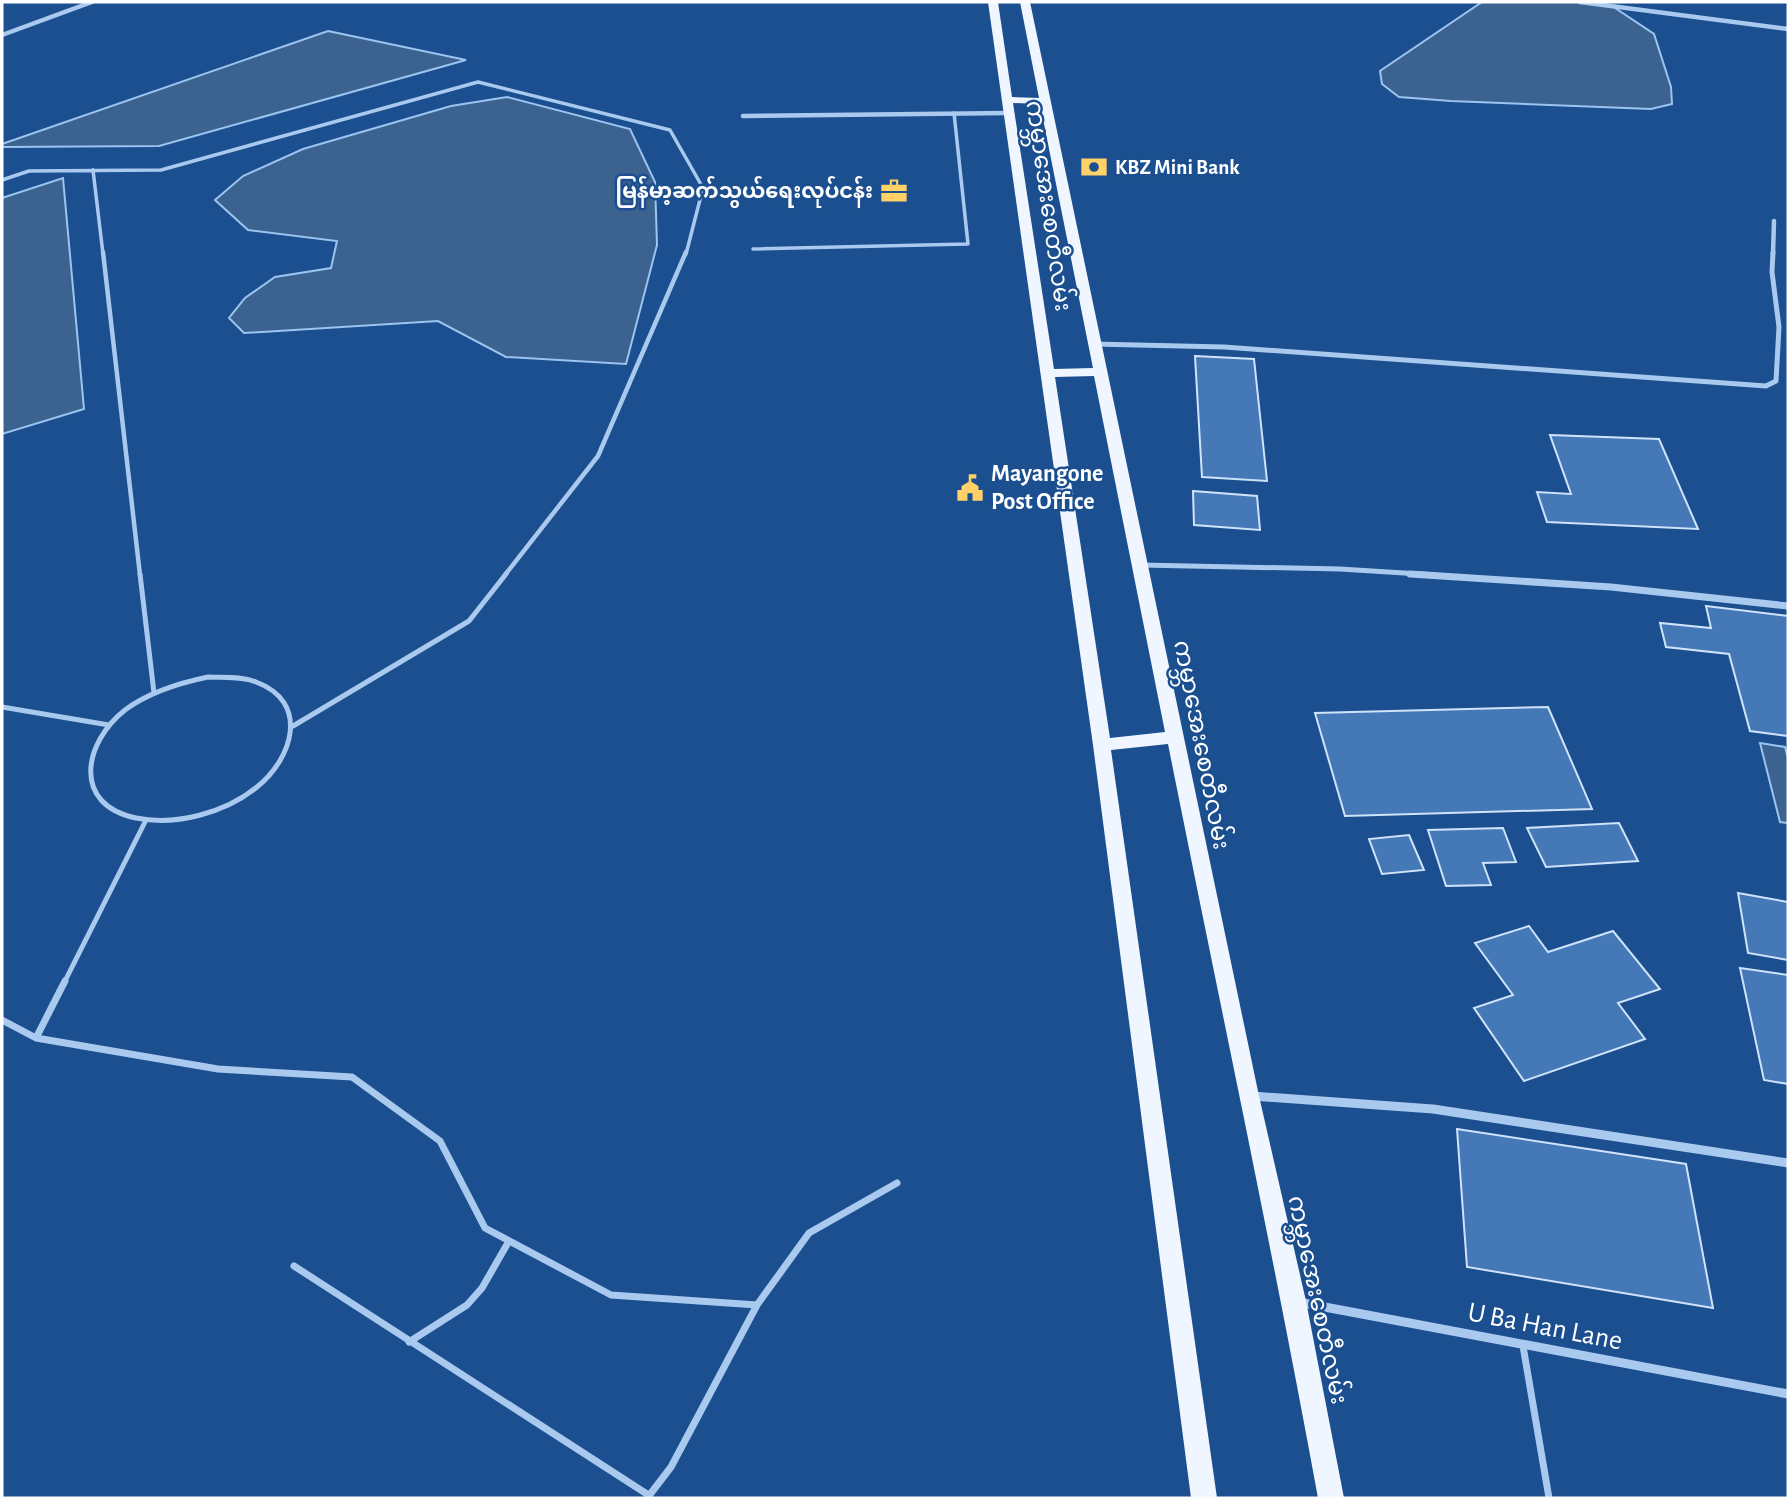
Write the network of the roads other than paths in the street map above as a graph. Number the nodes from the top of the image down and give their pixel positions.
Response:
1 (92, 2) edge
2 (993, 2) edge
3 (1025, 2) edge
4 (1580, 2) edge
5 (1788, 29) edge
6 (2, 35) edge
7 (1045, 101) junction
8 (1008, 106) junction
9 (954, 113) junction
10 (743, 116) dead end
11 (93, 170) junction
12 (2, 180) edge
13 (1774, 221) dead end
14 (753, 250) dead end
15 (1093, 344) junction
16 (1100, 372) junction
17 (1047, 373) junction
18 (1140, 565) junction
19 (1788, 606) edge
20 (154, 693) junction
21 (2, 707) edge
22 (109, 725) junction
23 (293, 726) junction
24 (1175, 737) junction
25 (1102, 745) junction
26 (146, 820) junction
27 (2, 1020) edge
28 (36, 1038) junction
29 (1248, 1096) junction
30 (1788, 1163) edge
31 (897, 1183) dead end
32 (509, 1241) junction
33 (294, 1266) dead end
34 (1294, 1301) junction
35 (757, 1305) junction
36 (409, 1342) junction
37 (1523, 1346) junction
38 (1788, 1394) edge
39 (648, 1497) edge
40 (1204, 1498) edge
41 (1331, 1498) edge
42 (1549, 1498) edge

1 - 6 street
2 - 8 main road, ကမ္ဘာအေးစေတီလမ်း
3 - 7 main road, ကမ္ဘာအေးစေတီလမ်း
4 - 5 street
7 - 8 main road
7 - 15 main road, ကမ္ဘာအေးစေတီလမ်း
8 - 9 street
8 - 17 main road, ကမ္ဘာအေးစေတီလမ်း
9 - 10 street
9 - 14 lane
11 - 12 lane
11 - 20 lane
11 - 23 lane
13 - 15 street
15 - 16 main road, ကမ္ဘာအေးစေတီလမ်း
16 - 17 main road
16 - 18 main road, ကမ္ဘာအေးစေတီလမ်း
17 - 25 main road, ကမ္ဘာအေးစေတီလမ်း
18 - 19 street
18 - 24 main road, ကမ္ဘာအေးစေတီလမ်း
20 - 22 lane
20 - 23 lane
21 - 22 lane
22 - 26 lane
23 - 26 lane
24 - 25 main road
24 - 29 main road, ကမ္ဘာအေးစေတီလမ်း
25 - 40 main road, ကမ္ဘာအေးစေတီလမ်း
26 - 28 lane
27 - 28 lane
28 - 32 lane
29 - 30 street
29 - 34 main road, ကမ္ဘာအေးစေတီလမ်း
31 - 35 lane
32 - 35 lane
32 - 36 lane
33 - 36 lane
34 - 37 street, U Ba Han Lane
34 - 41 main road, ကမ္ဘာအေးစေတီလမ်း
35 - 39 lane
36 - 39 lane
37 - 38 street, U Ba Han Lane
37 - 42 lane

